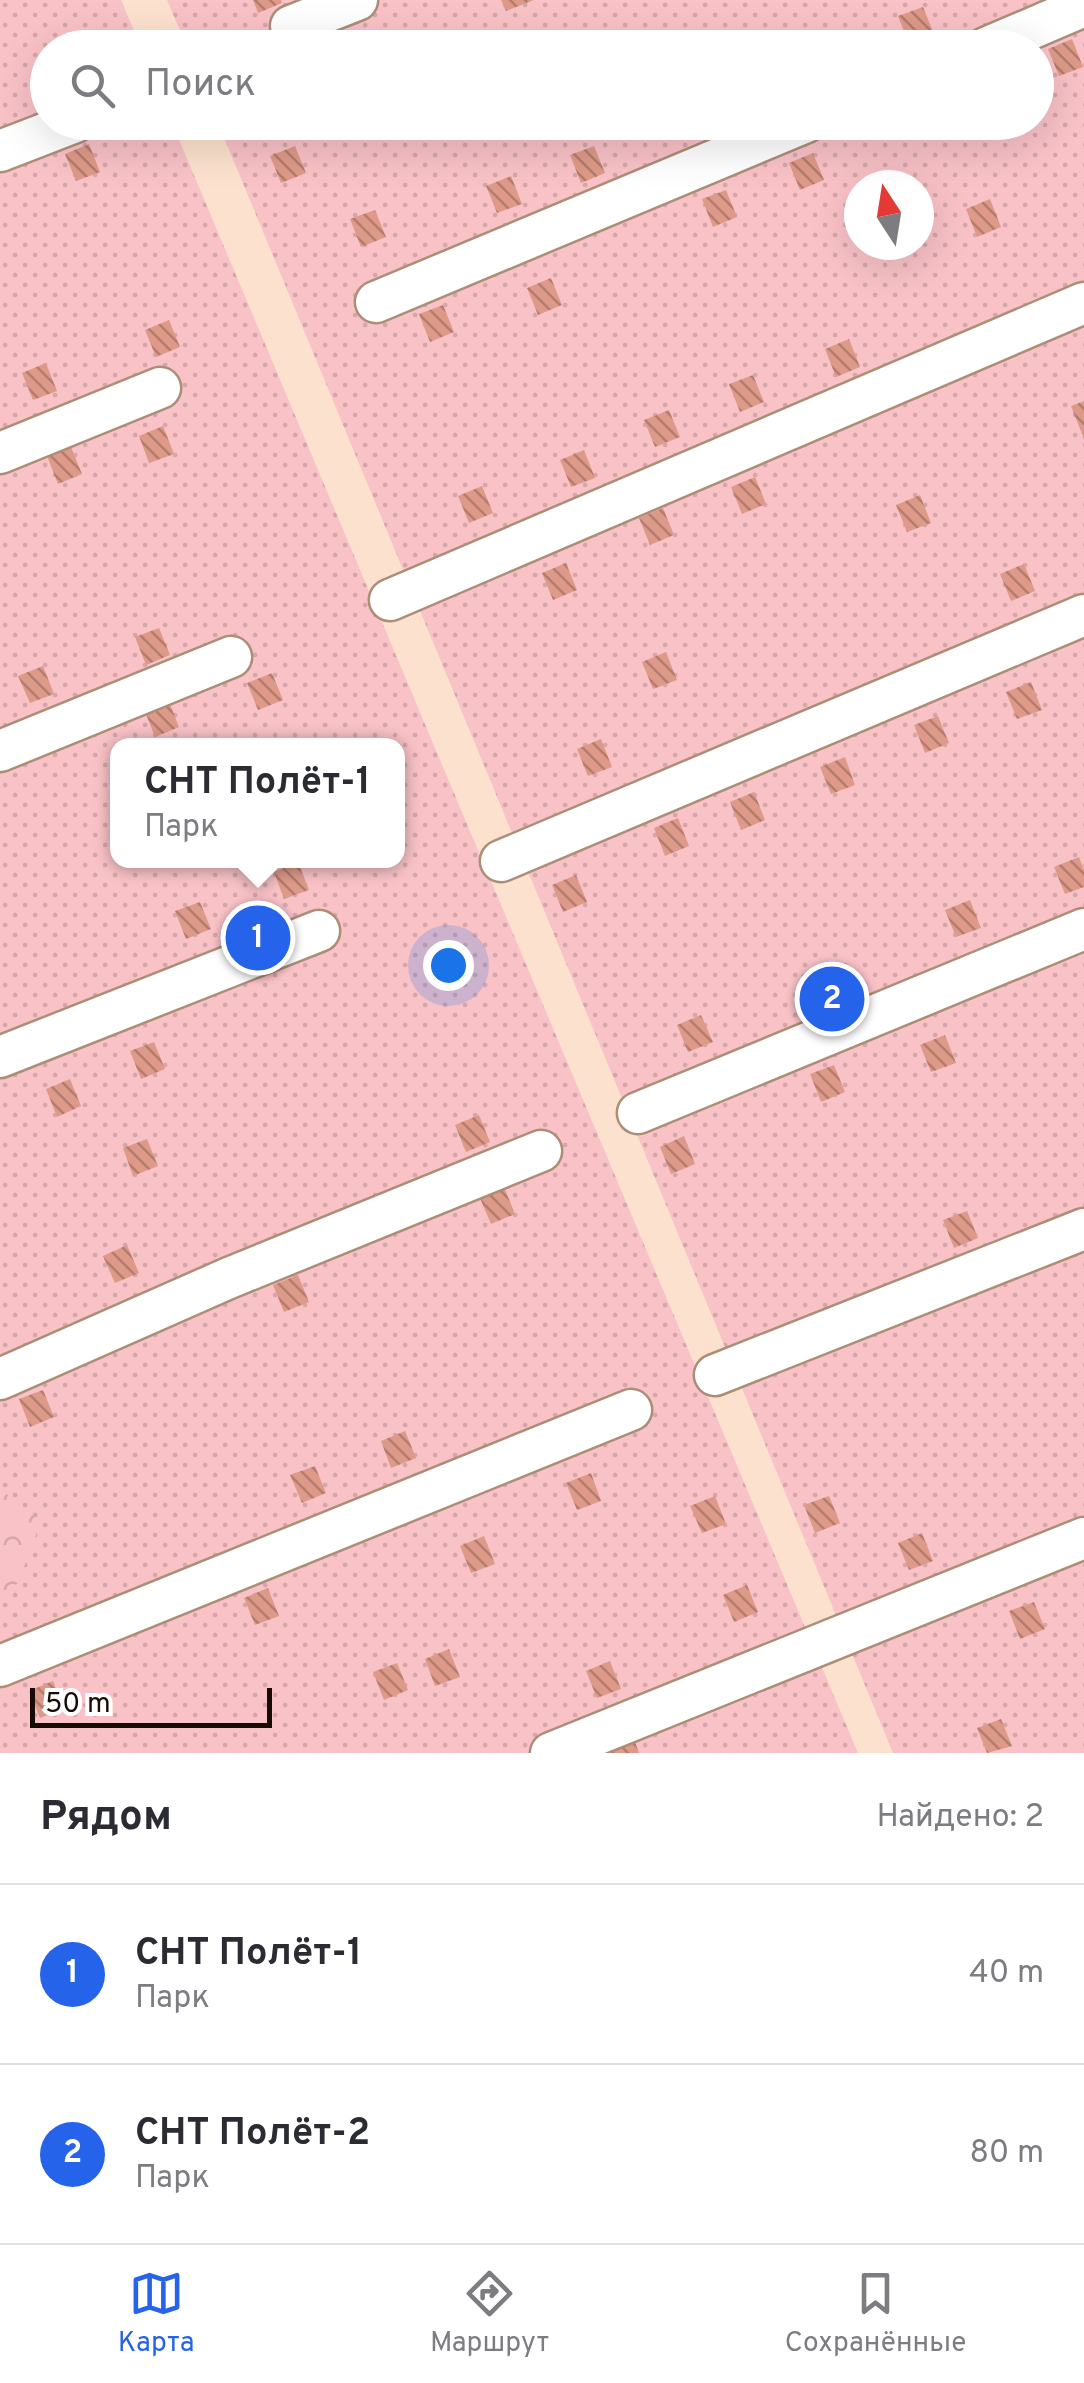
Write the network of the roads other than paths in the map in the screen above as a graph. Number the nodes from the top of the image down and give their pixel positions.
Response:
1 (357, 0) edge
2 (1084, 6) edge
3 (291, 26) dead end
4 (1028, 30) edge
5 (30, 140) edge
6 (763, 140) edge
7 (0, 151) edge
8 (376, 302) dead end
9 (1084, 304) edge
10 (160, 388) dead end
11 (0, 453) edge
12 (390, 600) dead end
13 (1084, 615) edge
14 (230, 658) dead end
15 (0, 752) edge
16 (501, 861) dead end
17 (1084, 929) edge
18 (319, 931) dead end
19 (0, 1057) edge
20 (638, 1113) dead end
21 (541, 1151) dead end
22 (1084, 1229) edge
23 (715, 1376) dead end
24 (0, 1379) edge
25 (631, 1410) dead end
26 (1084, 1538) edge
27 (0, 1666) edge
28 (551, 1753) edge

1 - 3 lane
2 - 4 lane
5 - 7 lane
6 - 8 lane
9 - 12 lane
10 - 11 lane
13 - 16 lane
14 - 15 lane
17 - 20 lane
18 - 19 lane
21 - 24 lane
22 - 23 lane
25 - 27 lane
26 - 28 lane

